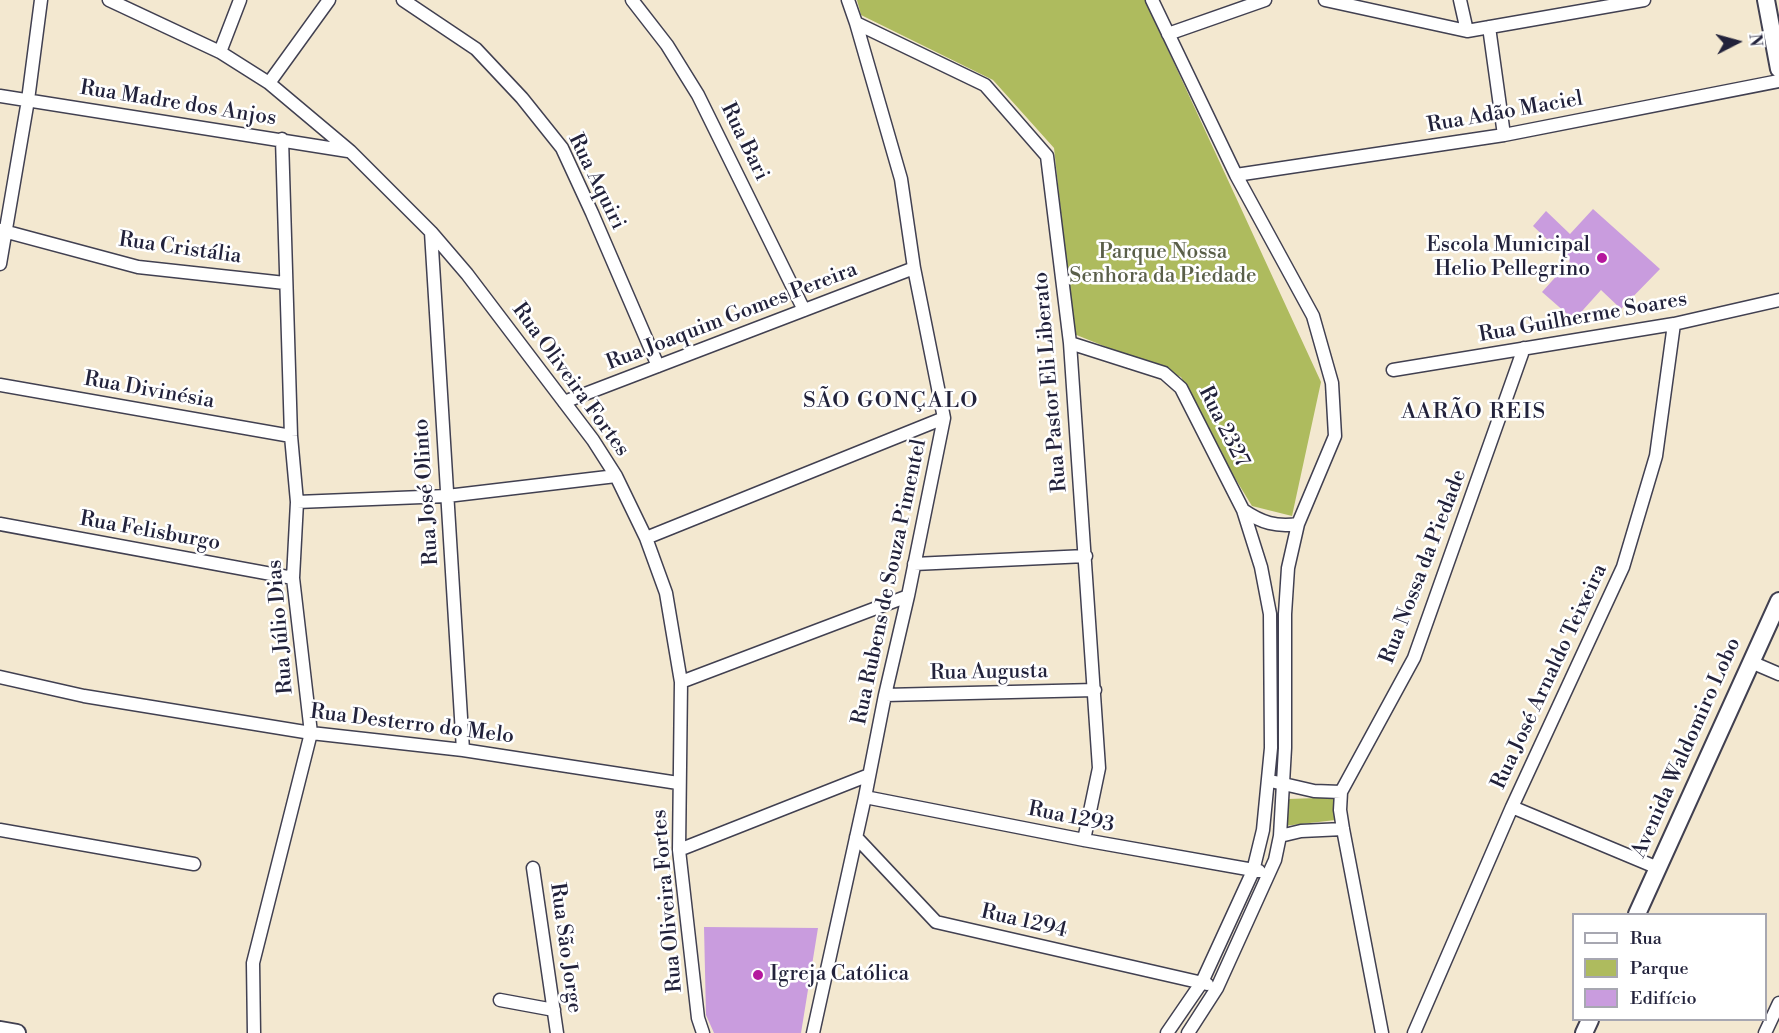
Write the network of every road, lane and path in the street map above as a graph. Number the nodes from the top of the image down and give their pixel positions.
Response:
1 (41, 0) edge
2 (109, 0) edge
3 (240, 0) edge
4 (328, 0) edge
5 (403, 0) edge
6 (632, 0) edge
7 (848, 0) edge
8 (1152, 0) edge
9 (1266, 0) edge
10 (1325, 0) edge
11 (1460, 0) edge
12 (1644, 0) edge
13 (1766, 0) edge
14 (1613, 3) edge
15 (856, 23) junction
16 (1489, 27) junction
17 (1467, 31) junction
18 (1168, 34) junction
19 (220, 52) junction
20 (1779, 69) edge
21 (1779, 81) edge
22 (269, 83) junction
23 (0, 96) edge
24 (28, 100) junction
25 (1504, 135) junction
26 (282, 139) junction
27 (350, 151) junction
28 (1236, 175) junction
29 (3, 230) edge
30 (431, 232) junction
31 (0, 264) edge
32 (914, 268) junction
33 (285, 283) junction
34 (1779, 300) edge
35 (804, 310) junction
36 (1674, 324) junction
37 (1070, 343) junction
38 (1524, 348) junction
39 (658, 366) junction
40 (1393, 370) dead end
41 (0, 385) edge
42 (564, 402) junction
43 (944, 418) junction
44 (291, 436) junction
45 (616, 476) junction
46 (447, 496) junction
47 (297, 502) junction
48 (1243, 510) junction
49 (1261, 521) junction
50 (0, 524) edge
51 (1298, 524) junction
52 (1250, 530) junction
53 (646, 538) junction
54 (1086, 556) junction
55 (914, 564) junction
56 (293, 578) junction
57 (908, 596) junction
58 (1779, 601) edge
59 (1751, 662) junction
60 (1779, 674) edge
61 (0, 677) edge
62 (681, 682) junction
63 (1095, 690) junction
64 (885, 695) junction
65 (311, 733) junction
66 (463, 750) junction
67 (869, 775) junction
68 (1268, 782) junction
69 (678, 783) junction
70 (1282, 783) junction
71 (1341, 792) junction
72 (865, 796) junction
73 (1512, 807) junction
74 (0, 830) edge
75 (1343, 830) junction
76 (1280, 836) junction
77 (856, 837) junction
78 (1084, 840) junction
79 (679, 850) junction
80 (194, 864) dead end
81 (533, 868) dead end
82 (1658, 868) junction
83 (1253, 871) junction
84 (1270, 872) junction
85 (1638, 913) edge
86 (1202, 982) junction
87 (1217, 988) junction
88 (500, 1000) dead end
89 (1779, 1003) edge
90 (554, 1010) junction
91 (0, 1030) edge
92 (17, 1033) edge
93 (254, 1033) edge
94 (557, 1033) edge
95 (703, 1033) edge
96 (813, 1033) edge
97 (1167, 1033) edge
98 (1188, 1033) edge
99 (1382, 1033) edge
100 (1414, 1033) edge
101 (1766, 1033) edge

1 - 24 street
2 - 19 street, Rua Oliveira Fortes
3 - 19 street
4 - 22 street
5 - 39 street, Rua Aquiri
6 - 35 street, Rua Bari
7 - 15 street, Rua Rubens de Souza Pimentel
8 - 18 street
9 - 18 street
10 - 17 street
11 - 17 street
12 - 14 street
13 - 20 main road
14 - 16 street
15 - 32 street, Rua Rubens de Souza Pimentel
15 - 37 street, Rua Pastor Eli Liberato
16 - 17 street
16 - 25 street
18 - 28 street
19 - 22 street, Rua Oliveira Fortes
21 - 25 street, Rua Adão Maciel
22 - 27 street, Rua Oliveira Fortes
23 - 24 street, Rua Madre dos Anjos
24 - 26 street, Rua Madre dos Anjos
24 - 29 street
25 - 28 street, Rua Adão Maciel
26 - 27 street, Rua Madre dos Anjos
26 - 33 street, Rua Júlio Dias
27 - 30 street, Rua Oliveira Fortes
28 - 51 street
29 - 31 street
29 - 33 street, Rua Cristália
30 - 42 street, Rua Oliveira Fortes
30 - 46 street, Rua José Olinto
32 - 35 street, Rua Joaquim Gomes Pereira
32 - 43 street, Rua Rubens de Souza Pimentel
33 - 44 street, Rua Júlio Dias
34 - 36 street, Rua Guilherme Soares
35 - 39 street, Rua Joaquim Gomes Pereira
36 - 38 street, Rua Guilherme Soares
36 - 73 street, Rua José Arnaldo Teixeira
37 - 48 street, Rua 2327
37 - 54 street, Rua Pastor Eli Liberato
38 - 40 street, Rua Guilherme Soares
38 - 71 street, Rua Nossa da Piedade
39 - 42 street, Rua Joaquim Gomes Pereira
41 - 44 street, Rua Divinésia
42 - 45 street, Rua Oliveira Fortes
43 - 53 street
43 - 55 street, Rua Rubens de Souza Pimentel
44 - 47 street, Rua Júlio Dias
45 - 46 street
45 - 53 street, Rua Oliveira Fortes
46 - 47 street
46 - 66 street, Rua José Olinto
47 - 56 street, Rua Júlio Dias
48 - 49 street
48 - 52 street, Rua 2327
49 - 51 street
49 - 52 street
50 - 56 street, Rua Felisburgo
51 - 70 street
52 - 68 street, Rua 2327
53 - 62 street, Rua Oliveira Fortes
54 - 55 street
54 - 63 street, Rua Pastor Eli Liberato
55 - 57 street, Rua Rubens de Souza Pimentel
56 - 65 street, Rua Júlio Dias
57 - 62 street
57 - 64 street, Rua Rubens de Souza Pimentel
58 - 59 main road, Avenida Waldomiro Lobo
59 - 60 street
59 - 82 main road, Avenida Waldomiro Lobo
61 - 65 street, Rua Desterro do Melo
62 - 69 street, Rua Oliveira Fortes
63 - 64 street, Rua Augusta
63 - 78 street, Rua Pastor Eli Liberato
64 - 67 street, Rua Rubens de Souza Pimentel
65 - 66 street, Rua Desterro do Melo
65 - 93 street, Rua Júlio Dias
66 - 69 street, Rua Desterro do Melo
67 - 72 street, Rua Rubens de Souza Pimentel
67 - 79 street
68 - 70 street
68 - 83 street, Rua 2327
69 - 79 street, Rua Oliveira Fortes
70 - 71 street
70 - 76 street
71 - 75 street
72 - 77 street, Rua Rubens de Souza Pimentel
72 - 78 street, Rua 1293
73 - 82 street
73 - 100 street, Rua José Arnaldo Teixeira
74 - 80 street
75 - 76 street
75 - 99 street
76 - 84 street
77 - 86 street, Rua 1294
77 - 96 street, Rua Rubens de Souza Pimentel
78 - 83 street, Rua 1293
79 - 95 street, Rua Oliveira Fortes
81 - 90 street, Rua São Jorge
82 - 85 main road, Avenida Waldomiro Lobo
83 - 84 street, Rua 1293
83 - 86 street, Rua 2327
84 - 87 street
86 - 87 street, Rua 1294
86 - 97 street, Rua 2327
87 - 98 street
88 - 90 street
89 - 101 street
90 - 94 street, Rua São Jorge
91 - 92 main road

